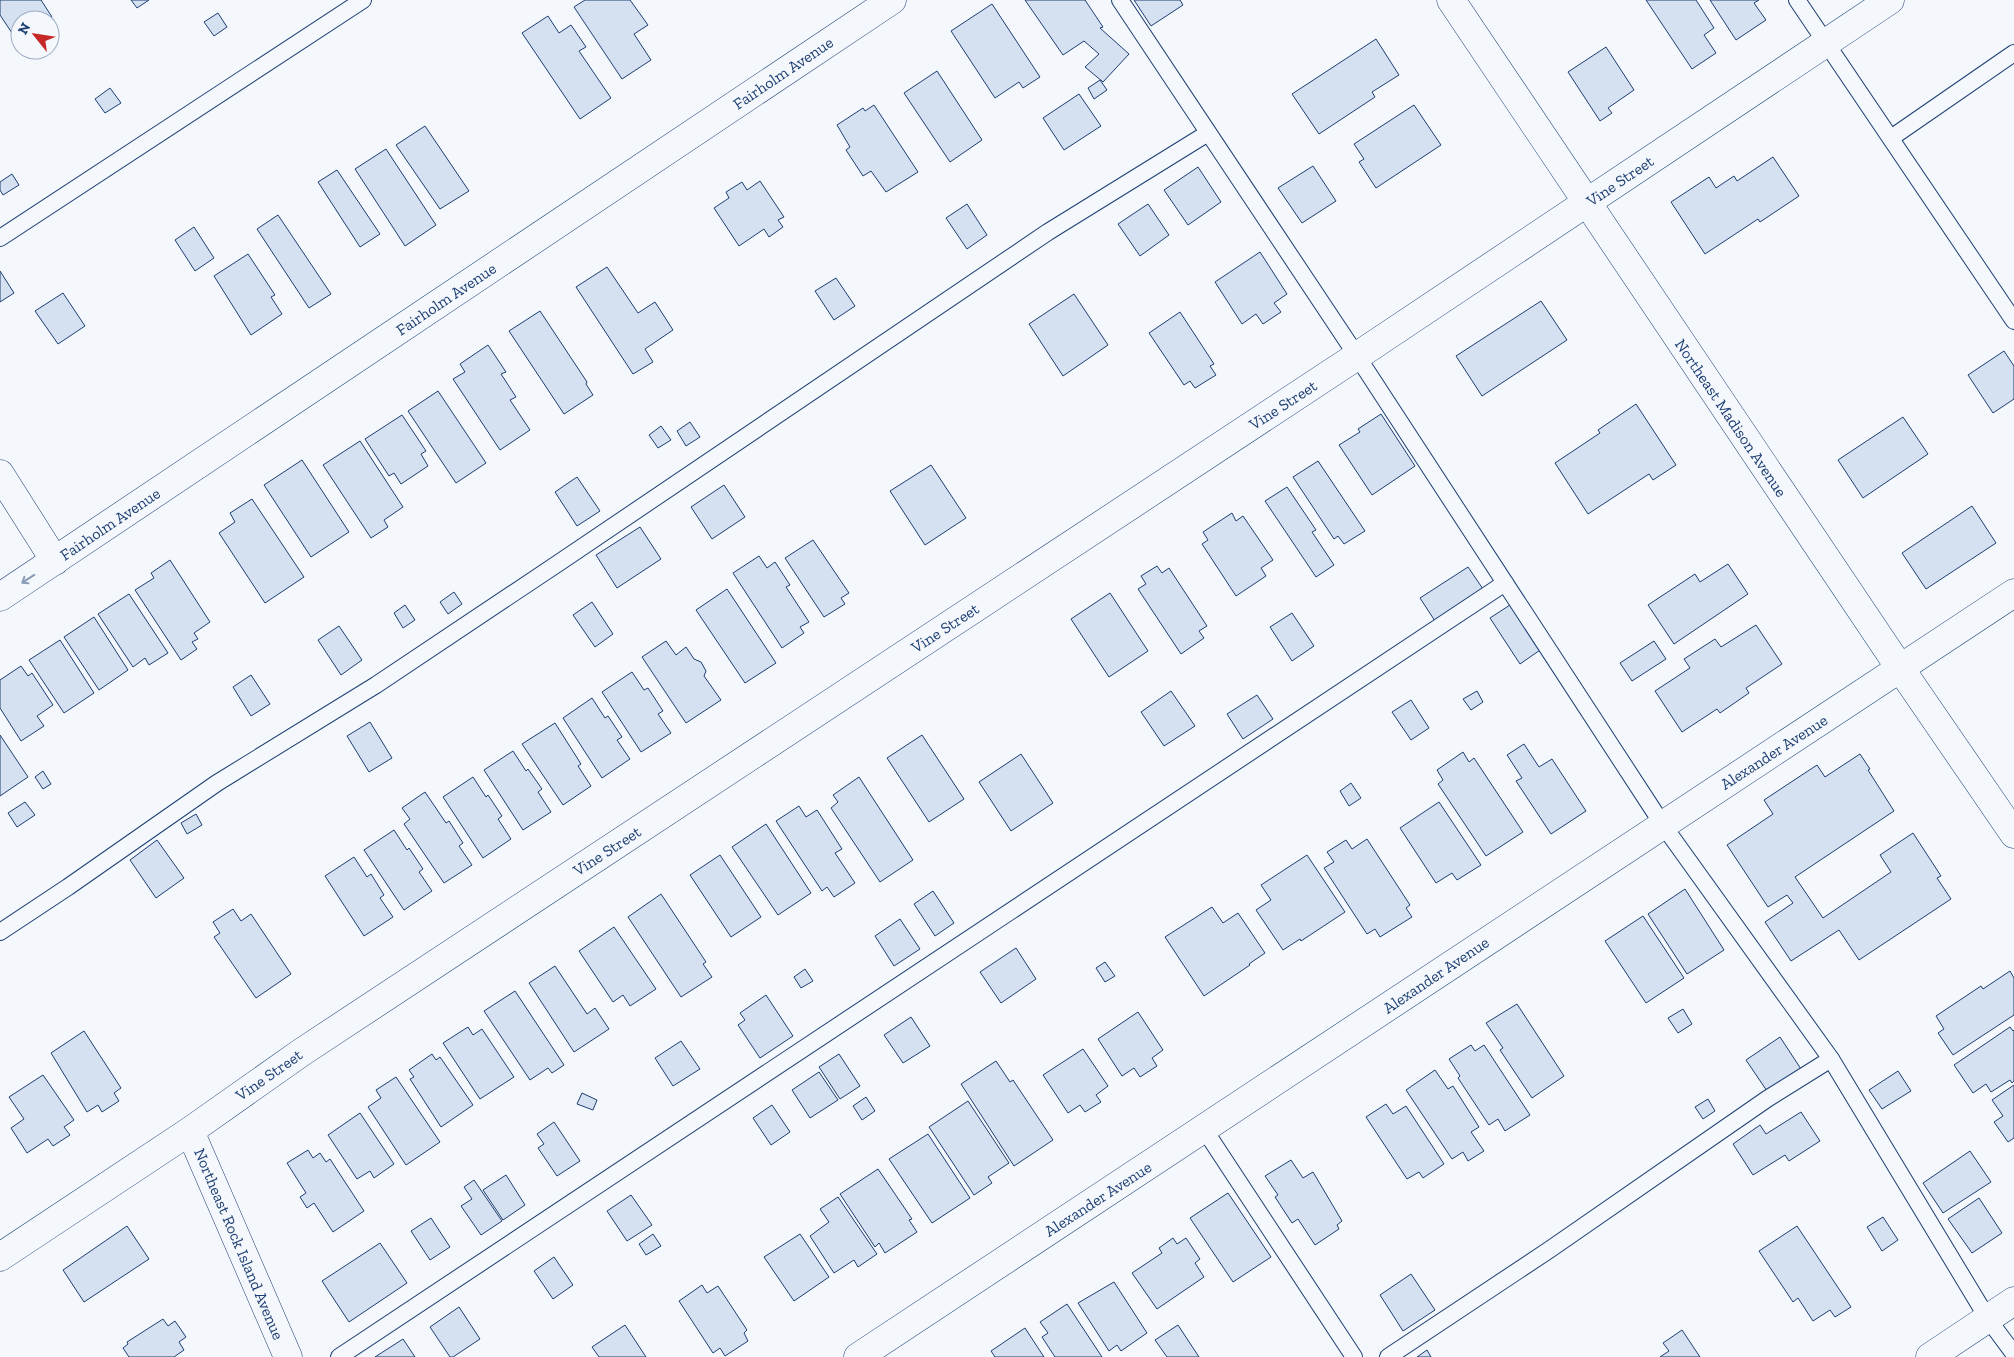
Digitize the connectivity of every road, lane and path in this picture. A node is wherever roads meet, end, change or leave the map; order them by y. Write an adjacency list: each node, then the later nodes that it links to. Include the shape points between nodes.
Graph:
1 (363, 0): 12 (lane)
2 (892, 0): 16 (street, Fairholm Avenue)
3 (1120, 0): 9 (lane)
4 (1451, 0): 11 (street, Northeast Madison Avenue)
5 (1797, 0): 7 (lane)
6 (1890, 0): 7 (street, Vine Street)
7 (1827, 42): 10 (lane); 11 (street, Vine Street)
8 (2014, 53): 10 (lane)
9 (1208, 133): 14 (lane); 23 (lane, via 1048,232 400,669 217,783)
10 (1891, 138): 13 (lane)
11 (1587, 204): 14 (street, Vine Street); 20 (street, Northeast Madison Avenue)
12 (0, 238)
13 (2014, 321)
14 (1357, 356): 17 (lane); 26 (street, Vine Street, via 319,1041)
15 (0, 474): 16 (street)
16 (55, 561): 19 (street, Fairholm Avenue, one-way to 19)
17 (1505, 583): 21 (lane); 32 (lane)
18 (2014, 592): 20 (street, Alexander Avenue)
19 (0, 597)
20 (1900, 668): 21 (street, Alexander Avenue); 22 (street, Northeast Madison Avenue)
21 (1663, 825): 24 (lane); 25 (street, Alexander Avenue)
22 (2014, 834)
23 (0, 932)
24 (1831, 1059): 29 (lane); 35 (lane, via 1767,1099)
25 (1204, 1129): 33 (street, Alexander Avenue); 34 (lane)
26 (190, 1131): 27 (street, Vine Street); 31 (street, Northeast Rock Island Avenue)
27 (0, 1257)
28 (2014, 1301): 29 (street)
29 (1988, 1319): 30 (lane); 36 (street)
30 (2014, 1354)
31 (288, 1357)
32 (339, 1357)
33 (858, 1357)
34 (1354, 1357)
35 (1388, 1357)
36 (1930, 1357)

